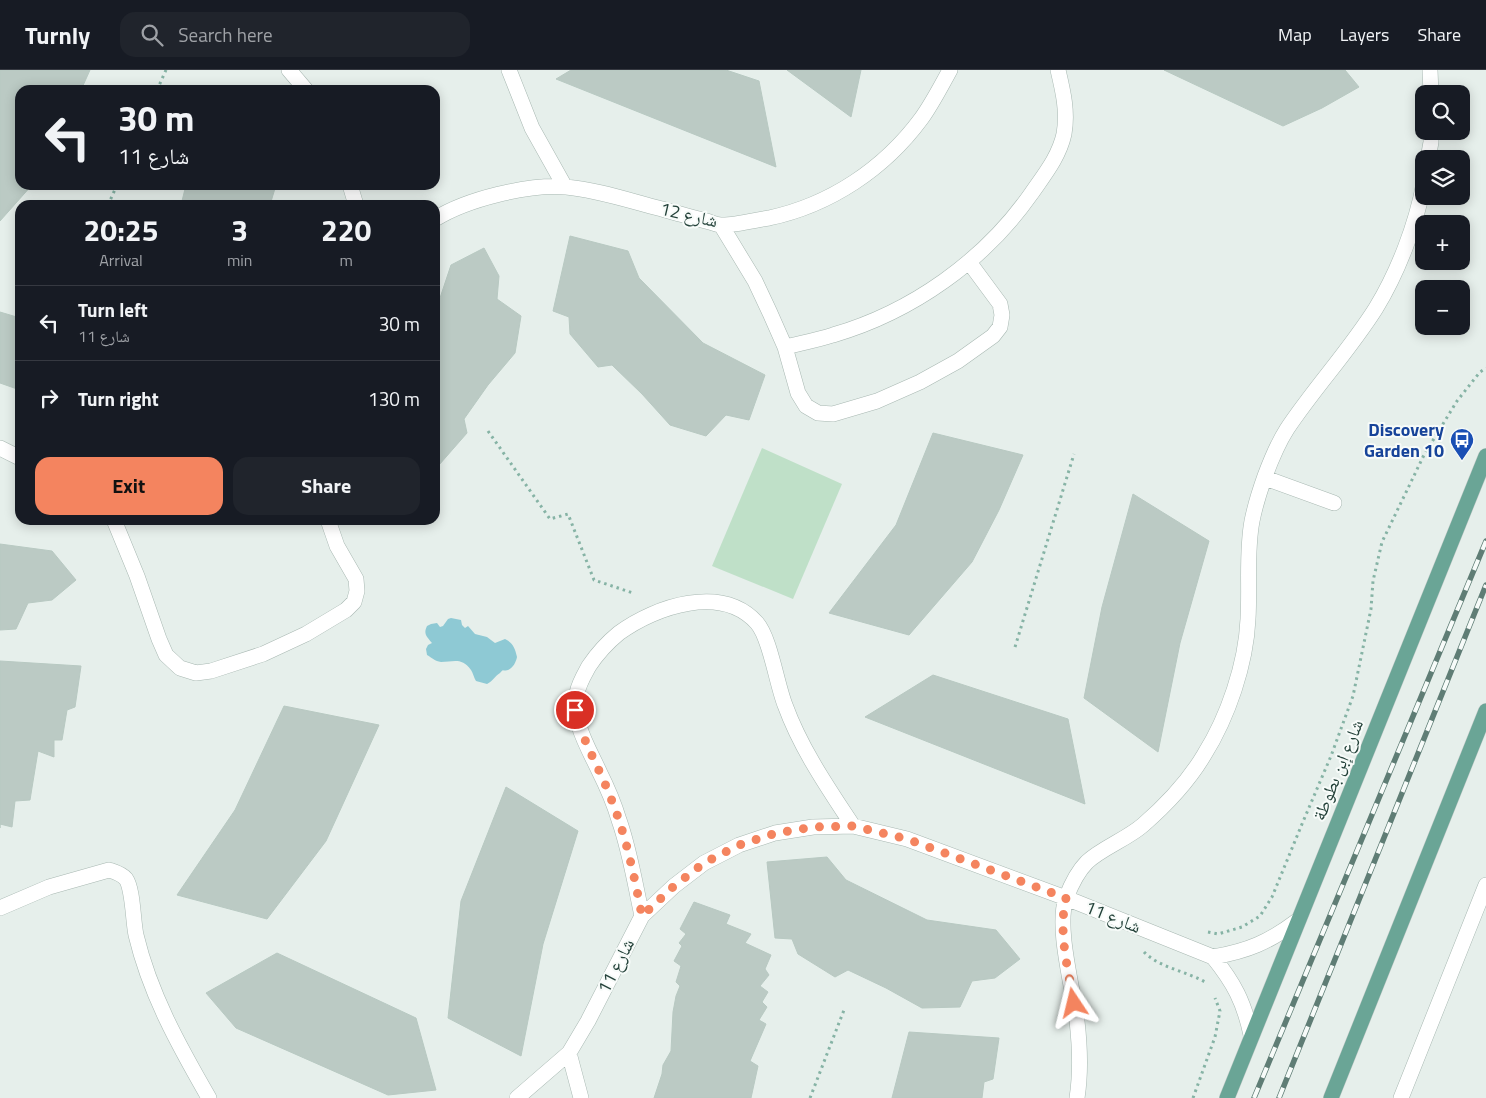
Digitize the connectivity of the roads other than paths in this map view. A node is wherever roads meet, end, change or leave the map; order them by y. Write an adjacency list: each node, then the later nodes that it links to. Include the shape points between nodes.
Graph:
1 (289, 70): 6 (street)
2 (509, 70): 8 (street, via 532,128)
3 (950, 70): 11 (street, شارع 12, via 921,118 898,147 840,192 783,214)
4 (1058, 70): 12 (street, via 1066,113 1064,135 1056,156 1022,207)
5 (1430, 70): 7 (street)
6 (302, 85)
7 (1431, 85)
8 (565, 187): 10 (street, شارع 12, via 524,189 485,198); 11 (street, شارع 12, via 598,192)
9 (1419, 205): 17 (street, via 1403,255 1376,307 1286,431)
10 (440, 216)
11 (721, 225): 13 (street, via 755,281)
12 (969, 262): 13 (street, via 928,292 882,317 834,335); 13 (street, via 1000,304 1000,327 993,336 958,361 920,382 851,409 833,414 818,413 806,406 798,393)
13 (785, 347)
14 (0, 448): 15 (street)
15 (15, 456)
16 (1486, 456): 27 (main road, شارع إبن بطوطة)
17 (1265, 478): 18 (street); 24 (street, via 1252,521 1248,621 1241,668 1226,713 1204,756 1176,794 1141,827 1088,862 1075,877)
18 (1334, 504)
19 (116, 525): 20 (street, via 166,655 180,668 196,673 263,654 306,634 354,602 356,579 337,546)
20 (330, 525)
21 (1486, 711): 36 (main road)
22 (853, 826): 24 (street, شارع 11, via 907,839); 26 (street, شارع 11, via 814,827 776,833 739,845 704,863); 26 (street, via 808,756 785,706 766,640 749,615 721,603 691,602 644,617 618,634 597,654 580,680 575,710 620,822)
23 (1486, 885): 37 (street)
24 (1066, 898): 28 (street, شارع 11); 34 (street, via 1063,928 1077,1021 1081,1075)
25 (0, 908): 31 (street, via 49,888 109,870 125,878 130,887 136,933 151,986 178,1046)
26 (642, 916): 30 (street, شارع 11)
27 (1297, 920): 28 (street, شارع 11, via 1279,935 1258,945 1236,953); 29 (main road, شارع إبن بطوطة)
28 (1213, 956): 29 (street, via 1238,993)
29 (1251, 1035): 35 (main road, شارع إبن بطوطة)
30 (569, 1053): 32 (street, شارع 11); 33 (street)
31 (209, 1098)
32 (517, 1098)
33 (581, 1098)
34 (1077, 1098)
35 (1227, 1098)
36 (1331, 1098)
37 (1401, 1098)

